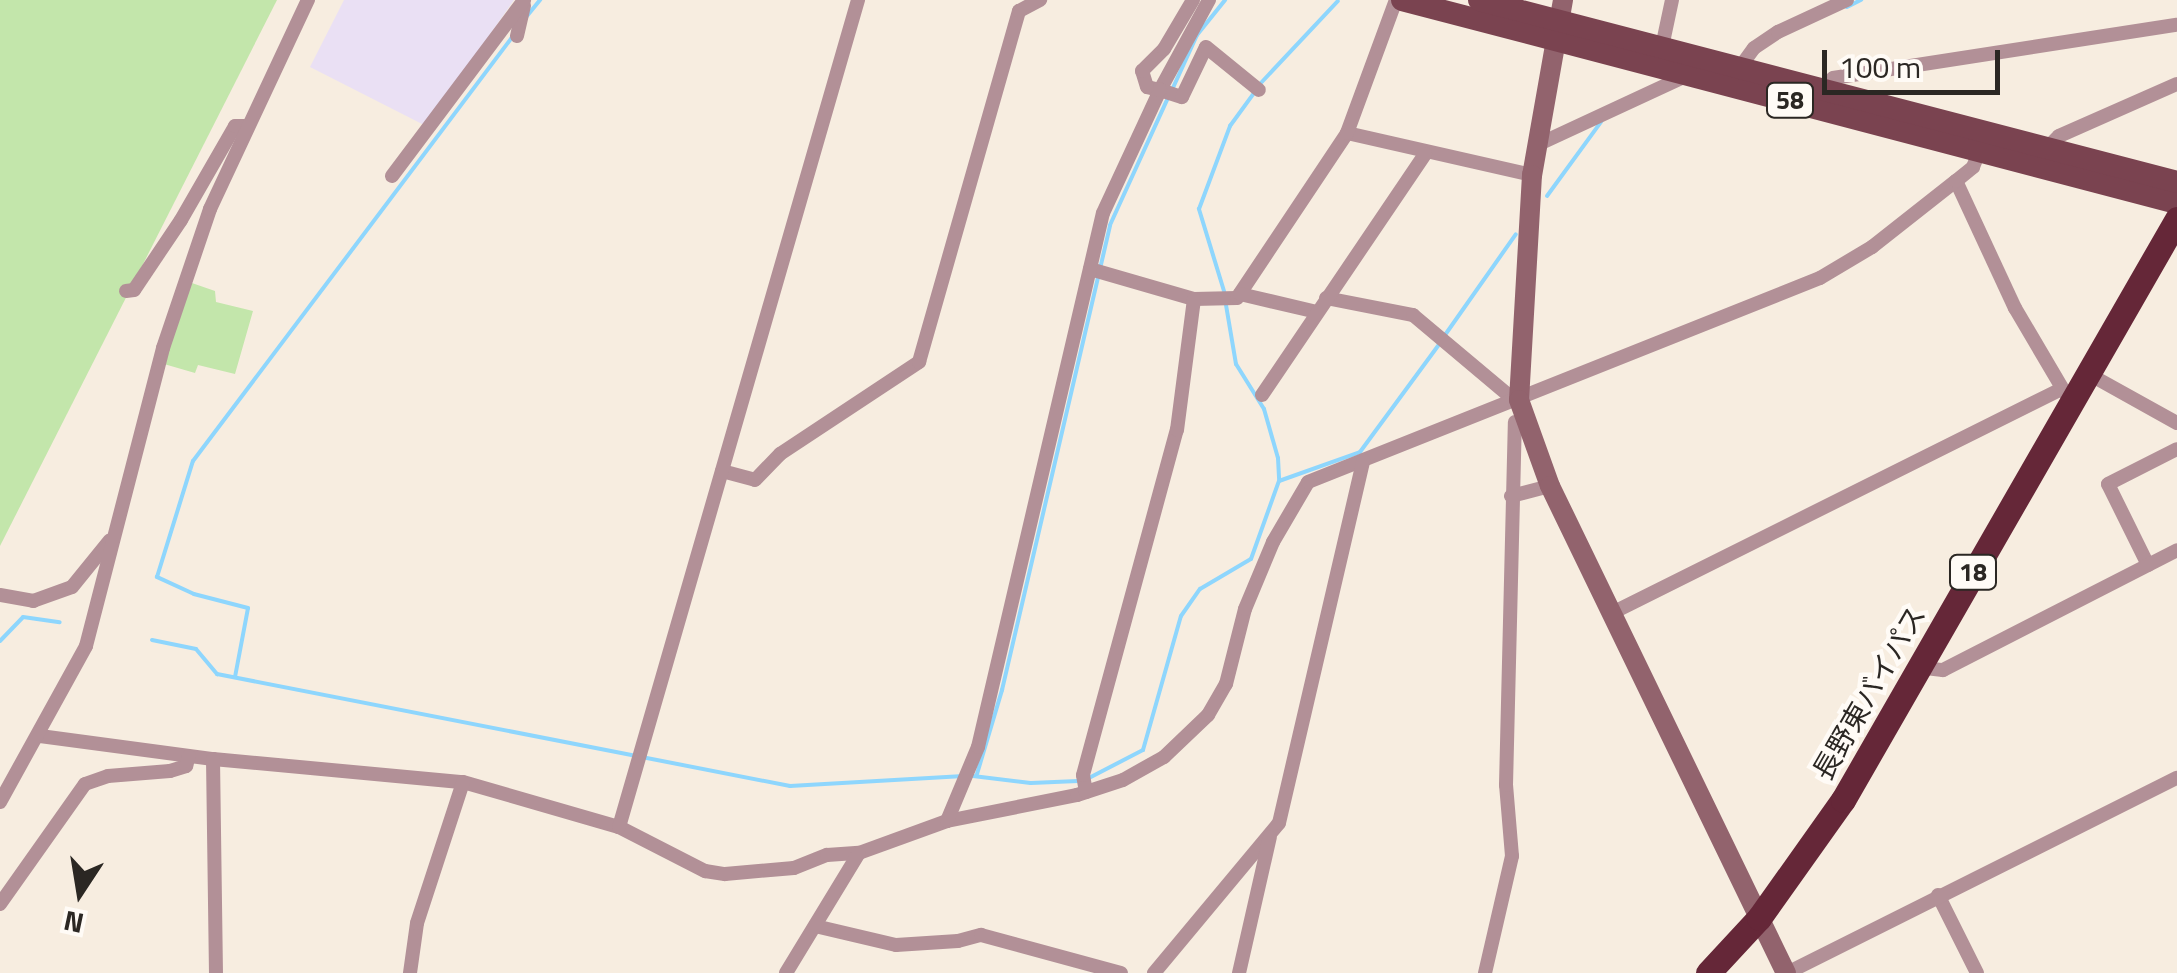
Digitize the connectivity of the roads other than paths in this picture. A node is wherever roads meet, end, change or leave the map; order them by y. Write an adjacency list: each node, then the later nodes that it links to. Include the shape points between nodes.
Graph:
1 (308, 0): 21 (street)
2 (525, 0): 13 (street); 28 (street)
3 (858, 0): 47 (street)
4 (1040, 0): 47 (street, via 1019,12 919,362 780,454 755,480)
5 (1192, 0): 20 (street, via 1164,49 1142,71 1147,87)
6 (1210, 0): 20 (street)
7 (1399, 0): 11 (main road, 58); 22 (street)
8 (1480, 0): 11 (main road, 58)
9 (1672, 0): 14 (street)
10 (1847, 0): 15 (street, via 1766,40)
11 (1560, 21): 14 (main road, 58); 16 (main road, 58); 23 (street)
12 (2177, 26): 19 (street, via 1832,78)
13 (517, 36)
14 (1662, 46): 15 (main road, 58)
15 (1738, 70): 19 (main road, 58)
16 (1688, 74): 23 (street); 25 (main road, 58)
17 (2177, 84): 24 (street, via 2059,136)
18 (1257, 88): 20 (street, via 1206,47 1182,97)
19 (1823, 92): 24 (main road, 58)
20 (1168, 93): 33 (street, via 1103,213)
21 (246, 126): 34 (street, via 235,126 181,220 134,290); 50 (street, via 210,208 163,348)
22 (1346, 134): 26 (street); 35 (street)
23 (1537, 146): 27 (street)
24 (2046, 149): 30 (main road, 58)
25 (1980, 150): 29 (street); 31 (main road, 58)
26 (1425, 154): 27 (street); 36 (street)
27 (1532, 175): 42 (street)
28 (392, 176)
29 (1956, 181): 40 (street); 42 (street, via 1820,278)
30 (2177, 182)
31 (2177, 203)
32 (2177, 219): 39 (highway, 長野東バイパス / 18)
33 (1098, 271): 37 (street); 63 (street, via 982,729)
34 (126, 291)
35 (1240, 294): 37 (street); 38 (street)
36 (1326, 298): 38 (street); 42 (street, via 1414,316)
37 (1194, 299): 61 (street, via 1177,430)
38 (1317, 312): 41 (street)
39 (2087, 372): 40 (highway, 長野東バイパス / 18); 44 (street)
40 (2067, 394): 54 (street); 55 (highway, 長野東バイパス / 18)
41 (1262, 395)
42 (1513, 397): 46 (street); 48 (street)
43 (1515, 422): 49 (street)
44 (2177, 423)
45 (2177, 450): 52 (street, via 2108,484)
46 (1363, 461): 61 (street, via 1299,491 1245,610 1226,684 1192,735 1123,780); 65 (street)
47 (722, 471): 64 (street)
48 (1550, 486): 49 (street); 54 (street)
49 (1511, 496): 77 (street, via 1506,785 1512,856)
50 (114, 536): 53 (street, via 72,587 33,601); 56 (street, via 86,646)
51 (2177, 550): 52 (street)
52 (2148, 565): 55 (street, via 1943,670)
53 (0, 594)
54 (1612, 612): 69 (street)
55 (1916, 666): 69 (highway, 長野東バイパス / 18, via 1843,800)
56 (40, 736): 57 (street); 62 (street)
57 (189, 756): 58 (street); 68 (street, via 186,766 170,772 86,784)
58 (213, 759): 60 (street); 71 (street)
59 (2177, 778): 67 (street)
60 (463, 782): 64 (street); 72 (street, via 421,908)
61 (1084, 785): 63 (street)
62 (0, 802)
63 (947, 820): 66 (street)
64 (619, 826): 66 (street, via 705,871 725,874 775,872 826,855)
65 (1272, 832): 75 (street); 76 (street)
66 (858, 853): 70 (street)
67 (1938, 895): 79 (street); 80 (street)
68 (0, 904)
69 (1759, 918): 78 (highway, 長野東バイパス / 18); 79 (street)
70 (815, 926): 73 (street); 74 (street, via 896,944 981,936)
71 (216, 973)
72 (410, 973)
73 (786, 973)
74 (1122, 973)
75 (1154, 973)
76 (1239, 973)
77 (1485, 973)
78 (1708, 973)
79 (1787, 973)
80 (1977, 973)

